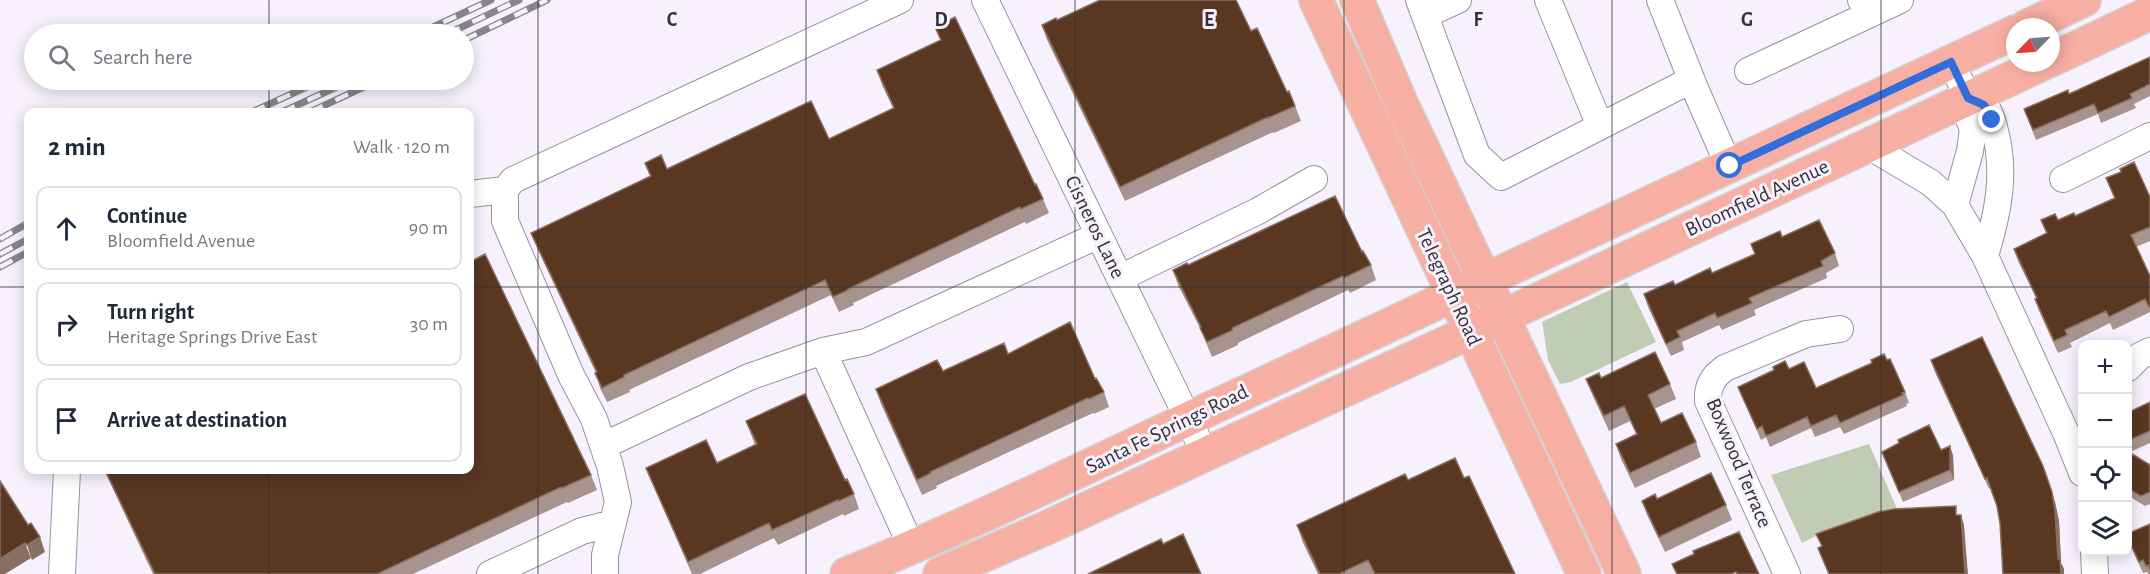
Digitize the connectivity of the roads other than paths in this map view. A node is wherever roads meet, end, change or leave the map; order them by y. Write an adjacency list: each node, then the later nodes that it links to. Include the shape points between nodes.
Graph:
1 (900, 0): 27 (street, via 513,180)
2 (985, 0): 30 (street, Cisneros Lane)
3 (1316, 0): 34 (main road, Telegraph Road)
4 (1357, 0): 33 (main road, Telegraph Road)
5 (1458, 0): 10 (street)
6 (1548, 0): 21 (street)
7 (1660, 0): 19 (street)
8 (1900, 0): 11 (street)
9 (2084, 0): 13 (main road)
10 (1422, 7): 21 (street, via 1477,155 1501,177)
11 (1864, 8): 17 (street)
12 (2150, 14): 15 (main road)
13 (2045, 18)
14 (2006, 36): 16 (main road, Bloomfield Avenue)
15 (2060, 56)
16 (1951, 62): 20 (street); 24 (main road, Bloomfield Avenue)
17 (1748, 71)
18 (2024, 72): 20 (main road, Bloomfield Avenue)
19 (1691, 80): 21 (street); 24 (street)
20 (1968, 98): 23 (main road, Bloomfield Avenue); 29 (street, via 1967,115 1973,129); 31 (street, via 1984,105 1999,143 2001,181 1997,214)
21 (1600, 126)
22 (2150, 136): 26 (street)
23 (1869, 146): 29 (street, via 1931,183); 35 (main road, Bloomfield Avenue)
24 (1730, 166): 33 (main road, Bloomfield Avenue)
25 (1314, 179): 32 (street, via 1258,211)
26 (2063, 179)
27 (505, 190): 28 (street); 42 (street, via 505,221)
28 (474, 194)
29 (1955, 205): 31 (street)
30 (1099, 235): 32 (street, Cisneros Lane); 38 (street, via 866,342)
31 (1985, 256): 44 (street)
32 (1120, 278): 41 (street, Cisneros Lane)
33 (1485, 280): 34 (main road, Santa Fe Springs Road); 35 (main road, Telegraph Road)
34 (1453, 295): 37 (main road, Telegraph Road); 41 (main road, Santa Fe Springs Road)
35 (1502, 317): 37 (main road, Bloomfield Avenue); 55 (main road, Telegraph Road)
36 (1840, 329): 56 (street, Boxwood Terrace, via 1806,334 1725,368 1707,391 1708,401)
37 (1470, 332): 43 (main road, Santa Fe Springs Road); 54 (main road, Telegraph Road)
38 (823, 351): 42 (street, via 749,377); 47 (street)
39 (2150, 351): 40 (street)
40 (2132, 363)
41 (1188, 418): 43 (street, Cisneros Lane); 47 (main road, Santa Fe Springs Road, via 1004,508)
42 (603, 446): 46 (street, via 618,502)
43 (1205, 454): 53 (main road, Santa Fe Springs Road)
44 (2078, 463)
45 (68, 474): 49 (street)
46 (613, 523): 50 (street, via 582,531); 51 (street)
47 (912, 548): 52 (main road, Santa Fe Springs Road)
48 (2094, 556): 57 (street)
49 (62, 574)
50 (490, 574)
51 (605, 574)
52 (847, 574)
53 (940, 574)
54 (1584, 574)
55 (1624, 574)
56 (1787, 574)
57 (2095, 574)

